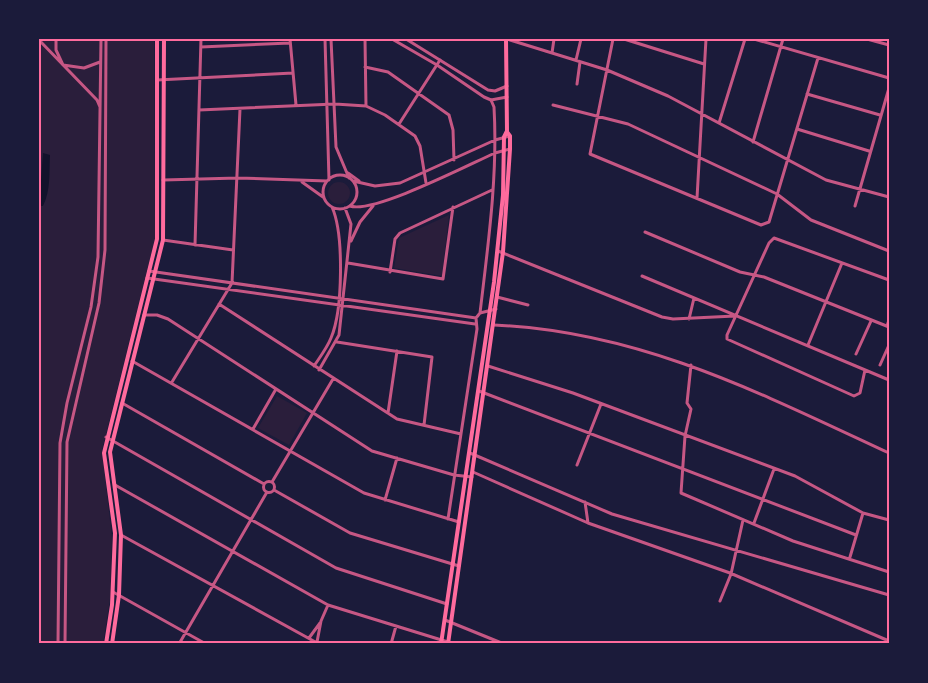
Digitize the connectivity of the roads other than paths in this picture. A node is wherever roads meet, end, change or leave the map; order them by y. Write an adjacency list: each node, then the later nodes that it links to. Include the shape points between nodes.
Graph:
1 (56, 39): 35 (street)
2 (101, 39): 32 (street)
3 (106, 39): 29 (street)
4 (157, 39): 41 (main road)
5 (164, 39): 42 (main road)
6 (201, 39): 25 (street)
7 (325, 39): 50 (street)
8 (331, 39): 51 (street)
9 (365, 39): 36 (street)
10 (392, 39): 34 (street)
11 (406, 39): 30 (street)
12 (506, 39): 27 (street); 44 (main road)
13 (554, 39): 27 (street)
14 (581, 39): 31 (street)
15 (613, 39): 37 (street)
16 (624, 39): 33 (street)
17 (706, 39): 33 (street)
18 (745, 39): 61 (street)
19 (754, 39): 26 (street)
20 (783, 39): 26 (street)
21 (867, 39): 24 (street)
22 (39, 40): 35 (street)
23 (290, 41): 25 (street); 38 (street)
24 (889, 45)
25 (201, 47): 39 (street)
26 (781, 47): 28 (street); 68 (street)
27 (552, 52): 31 (street)
28 (818, 58): 40 (street); 47 (street)
29 (106, 60): 32 (street); 207 (street, via 105,250 99,303 67,442)
30 (440, 60): 34 (street); 44 (street, via 488,90)
31 (578, 61): 37 (street); 43 (street)
32 (100, 62): 35 (street, via 84,68); 57 (street)
33 (704, 63): 58 (street)
34 (437, 65): 46 (street); 49 (street)
35 (63, 66): 57 (street, via 97,100)
36 (365, 67): 46 (street, via 388,72); 54 (street)
37 (608, 70): 58 (street); 59 (street)
38 (293, 73): 39 (street); 52 (street)
39 (200, 78): 42 (street); 56 (street)
40 (889, 78)
41 (157, 80): 42 (street); 106 (main road, via 157,239)
42 (164, 80): 79 (main road)
43 (577, 84)
44 (507, 86): 48 (main road)
45 (889, 88): 60 (street)
46 (418, 94): 62 (street); 74 (street, via 449,116)
47 (807, 94): 60 (street); 63 (street)
48 (507, 97): 49 (street); 64 (main road)
49 (491, 100): 67 (street)
50 (328, 104): 51 (street); 52 (street); 83 (street)
51 (335, 104): 54 (street); 76 (street, via 336,147)
52 (296, 105): 55 (street)
53 (554, 105): 59 (street)
54 (366, 106): 62 (street)
55 (240, 109): 56 (street); 78 (street)
56 (199, 110): 80 (street)
57 (101, 111): 206 (street, via 98,257 91,307 60,443)
58 (702, 113): 61 (street); 73 (street)
59 (597, 116): 73 (street, via 628,124); 90 (street, via 589,153)
60 (881, 116): 71 (street)
61 (719, 123): 68 (street)
62 (399, 124): 77 (street, via 418,141)
63 (796, 128): 71 (street); 75 (street)
64 (507, 131): 65 (main road); 66 (main road)
65 (510, 136): 66 (street); 69 (main road)
66 (504, 137): 67 (street); 70 (main road)
67 (495, 140): 72 (street); 74 (street)
68 (753, 142): 75 (street)
69 (510, 149): 70 (street); 102 (main road)
70 (503, 150): 72 (street); 102 (main road)
71 (869, 151): 86 (street)
72 (495, 153): 84 (street); 87 (street)
73 (699, 159): 88 (street); 90 (street)
74 (454, 160): 77 (street)
75 (786, 161): 86 (street, via 826,180); 88 (street)
76 (344, 170): 81 (street); 85 (street)
77 (423, 174): 84 (street); 85 (street, via 386,186)
78 (238, 178): 80 (street); 82 (street); 101 (street)
79 (163, 180): 80 (street); 98 (main road)
80 (197, 180): 99 (street)
81 (351, 180): 83 (street, via 340,176); 85 (street); 95 (street, via 357,194)
82 (300, 181): 83 (street); 91 (street)
83 (328, 181): 91 (street)
84 (426, 183): 92 (street)
85 (364, 184)
86 (860, 189): 89 (street); 93 (street)
87 (492, 190): 96 (street); 126 (street)
88 (777, 194): 90 (street, via 768,224 761,225); 103 (street, via 811,220)
89 (889, 197)
90 (697, 198)
91 (325, 200): 94 (street)
92 (374, 205): 95 (street); 100 (street, via 360,222)
93 (855, 206)
94 (332, 207): 95 (street); 117 (street, via 340,252)
95 (347, 207): 100 (street, via 351,224)
96 (453, 207): 108 (street, via 400,233 395,239); 108 (street, via 443,279)
97 (645, 232): 110 (street)
98 (163, 240): 99 (street); 107 (main road)
99 (195, 245): 101 (street)
100 (349, 249): 104 (street)
101 (233, 250): 114 (street)
102 (501, 251): 116 (main road); 125 (main road); 130 (street, via 663,317)
103 (889, 251)
104 (348, 263): 108 (street); 119 (street)
105 (842, 263): 110 (street, via 774,238); 113 (street); 120 (street)
106 (149, 271): 107 (street); 111 (main road)
107 (155, 272): 112 (main road); 114 (street)
108 (390, 272)
109 (642, 276): 118 (street)
110 (754, 276): 120 (street); 128 (street)
111 (147, 278): 112 (street); 156 (main road)
112 (153, 279): 115 (street); 127 (main road)
113 (889, 280)
114 (232, 283): 115 (street); 117 (street)
115 (230, 291): 121 (street); 123 (street)
116 (497, 297): 122 (street); 125 (main road)
117 (338, 298): 119 (street); 123 (street)
118 (694, 298): 128 (street); 130 (street)
119 (344, 299): 124 (street); 129 (street)
120 (827, 302): 132 (street); 140 (street)
121 (219, 304): 138 (street); 147 (street)
122 (528, 305)
123 (337, 307): 124 (street); 147 (street, via 331,339)
124 (343, 308): 133 (street); 139 (street)
125 (493, 309): 126 (street); 134 (main road); 137 (main road)
126 (480, 313): 129 (street)
127 (144, 315): 138 (street, via 163,316); 144 (main road)
128 (736, 316): 130 (street); 140 (street); 150 (street, via 728,339 854,396 860,393)
129 (476, 318): 133 (street)
130 (689, 319)
131 (889, 320): 135 (street)
132 (871, 321): 135 (street); 143 (street)
133 (475, 324): 136 (street)
134 (494, 325): 137 (main road); 145 (street, via 577,333)
135 (888, 327)
136 (477, 329): 137 (street); 164 (street)
137 (490, 335): 148 (main road); 155 (main road)
138 (197, 338): 153 (street); 154 (street)
139 (337, 342): 142 (street); 149 (street)
140 (808, 345): 150 (street)
141 (889, 345): 146 (street)
142 (397, 351): 160 (street); 161 (street, via 433,358)
143 (856, 354)
144 (132, 361): 153 (street); 157 (main road)
145 (691, 365): 165 (street, via 687,403 691,409); 170 (street, via 730,379)
146 (880, 365)
147 (314, 366): 149 (street)
148 (488, 366): 155 (main road); 158 (street)
149 (319, 370): 151 (street)
150 (865, 370): 152 (street)
151 (333, 379): 159 (street); 160 (street)
152 (889, 380)
153 (172, 382): 162 (street)
154 (276, 389): 159 (street); 162 (street)
155 (481, 391): 163 (street); 169 (main road)
156 (116, 400): 157 (street); 166 (main road)
157 (121, 403): 167 (main road); 180 (street)
158 (601, 404): 163 (street); 165 (street)
159 (313, 413): 168 (street); 171 (street, via 372,451)
160 (388, 413): 161 (street)
161 (424, 425): 164 (street)
162 (253, 429): 168 (street)
163 (590, 433): 172 (street); 173 (street)
164 (461, 434): 176 (street)
165 (685, 436): 173 (street); 174 (street)
166 (106, 437): 167 (street); 195 (main road, via 105,468)
167 (112, 441): 179 (main road); 188 (street)
168 (291, 450): 178 (street); 183 (street, via 364,493)
169 (472, 453): 175 (main road); 177 (main road); 185 (street)
170 (889, 453)
171 (397, 458): 176 (street); 183 (street)
172 (577, 465)
173 (681, 469): 184 (street); 189 (street, via 681,493)
174 (774, 469): 184 (street); 186 (street, via 795,476)
175 (473, 475): 177 (street); 192 (street); 196 (main road)
176 (454, 476): 177 (street); 187 (street)
177 (466, 477): 191 (main road)
178 (272, 482): 180 (street); 181 (street)
179 (114, 484): 197 (main road); 199 (street)
180 (264, 484): 182 (street)
181 (274, 490): 182 (street); 202 (street, via 350,533)
182 (267, 492): 188 (street)
183 (385, 500): 187 (street)
184 (763, 500): 193 (street); 198 (street)
185 (585, 502): 192 (street); 200 (street, via 612,514)
186 (862, 513): 190 (street); 198 (street)
187 (448, 519): 191 (street)
188 (251, 520): 199 (street); 213 (street, via 336,568)
189 (743, 520): 193 (street); 200 (street)
190 (889, 520)
191 (459, 522): 194 (main road)
192 (588, 523): 205 (street)
193 (753, 524): 201 (street, via 793,541)
194 (458, 532): 196 (main road); 202 (main road)
195 (114, 533): 197 (street); 209 (main road)
196 (464, 533): 203 (main road)
197 (122, 535): 208 (street); 210 (main road)
198 (856, 535): 201 (street)
199 (234, 550): 208 (street); 214 (street)
200 (735, 551): 205 (street); 211 (street)
201 (850, 557): 204 (street)
202 (453, 565): 203 (street); 213 (main road)
203 (459, 566): 217 (main road)
204 (889, 572)
205 (730, 574): 212 (street); 221 (street)
206 (58, 586): 207 (street); 225 (street)
207 (64, 586): 226 (street)
208 (214, 586): 219 (street); 220 (street)
209 (113, 592): 210 (street); 227 (main road)
210 (120, 595): 219 (street); 228 (main road)
211 (889, 595)
212 (720, 602)
213 (447, 604): 215 (main road)
214 (328, 605): 216 (street); 218 (street)
215 (444, 619): 217 (street); 222 (main road)
216 (321, 621): 220 (street); 223 (street)
217 (451, 622): 224 (main road); 232 (street)
218 (396, 627): 222 (street); 231 (street)
219 (187, 633): 229 (street); 230 (street)
220 (309, 638): 223 (street)
221 (889, 641)
222 (441, 642): 224 (street)
223 (318, 643)
224 (448, 643)
225 (58, 644)
226 (65, 644)
227 (106, 644)
228 (113, 644)
229 (179, 644)
230 (206, 644)
231 (391, 644)
232 (504, 644)

